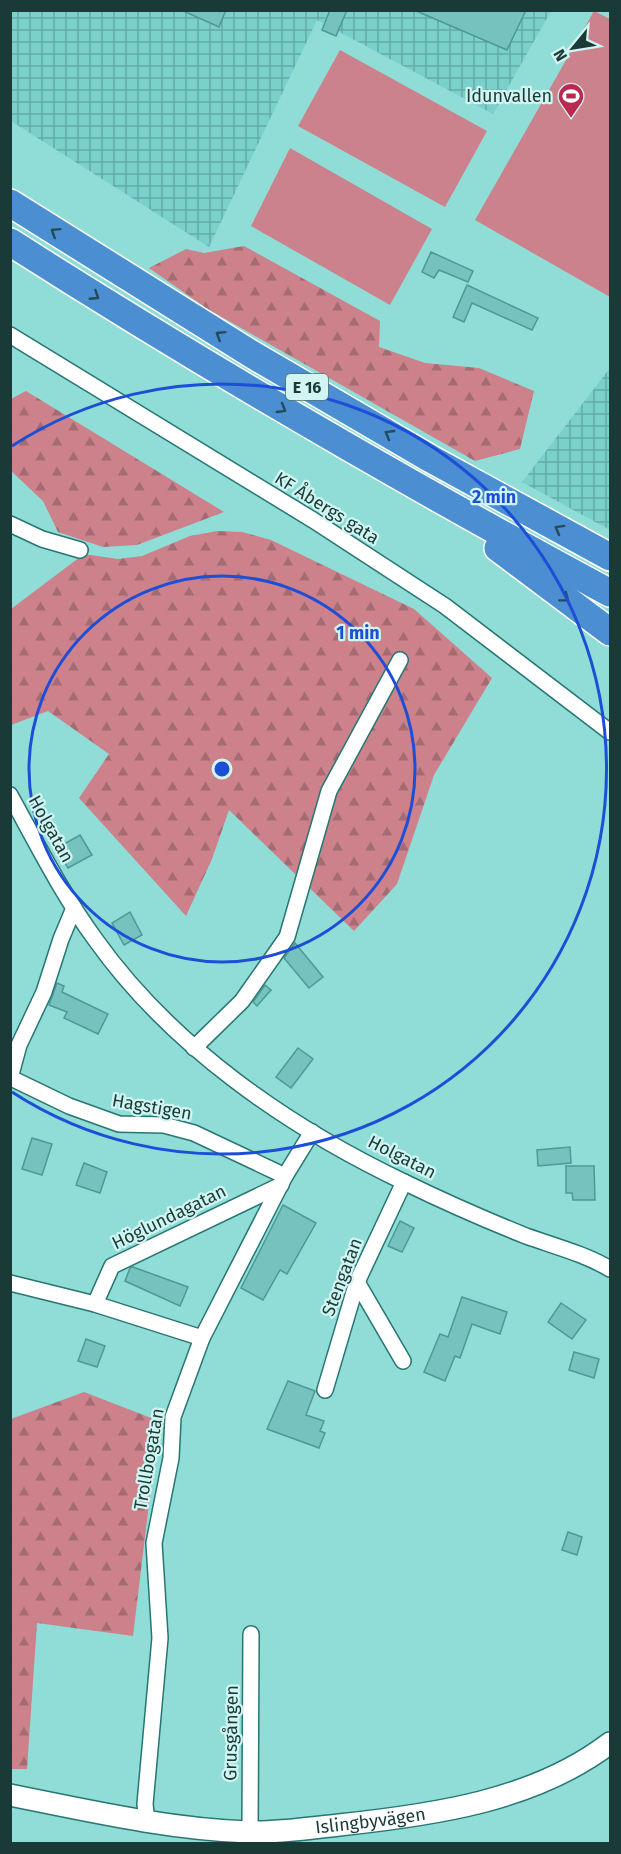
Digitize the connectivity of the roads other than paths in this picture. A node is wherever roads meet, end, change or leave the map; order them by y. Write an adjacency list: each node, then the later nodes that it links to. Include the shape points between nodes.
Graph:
1 (10, 203): 7 (highway, E 16, one-way to 1, via 253,356)
2 (10, 242): 4 (highway, E 16, one-way to 4, via 141,326)
3 (10, 335): 11 (street, KF Åbergs gata, via 435,599)
4 (418, 488): 8 (highway, E 16); 9 (highway, one-way to 9)
5 (10, 524): 6 (street)
6 (80, 550)
7 (610, 557)
8 (610, 593)
9 (610, 632)
10 (400, 660): 14 (street, via 329,791 286,937 242,1001)
11 (610, 732)
12 (10, 795): 13 (street, Holgatan)
13 (74, 908): 14 (street, Holgatan, via 130,982); 15 (street, Hagstigen, via 44,992 19,1046)
14 (194, 1048): 16 (street, Holgatan)
15 (11, 1078): 17 (street, Hagstigen, via 69,1106 119,1124 164,1125 194,1133)
16 (312, 1132): 17 (street, Trollbogatan); 18 (street, Holgatan)
17 (283, 1181): 22 (street, Höglundagatan, via 112,1266); 23 (street, Trollbogatan)
18 (405, 1182): 19 (street, Holgatan); 20 (street, Stengatan)
19 (610, 1269)
20 (357, 1282): 24 (street); 25 (street, Stengatan)
21 (10, 1283): 22 (street)
22 (95, 1304): 23 (street)
23 (202, 1338): 29 (street, Trollbogatan, via 173,1417 171,1458 154,1543 160,1638 145,1804)
24 (403, 1360)
25 (325, 1390)
26 (251, 1634): 30 (street, Grusgången)
27 (610, 1743): 30 (street, Islingbyvägen, via 590,1759 514,1794 417,1817)
28 (10, 1795): 29 (street, Islingbyvägen)
29 (147, 1822): 30 (street, Islingbyvägen)
30 (250, 1832)

